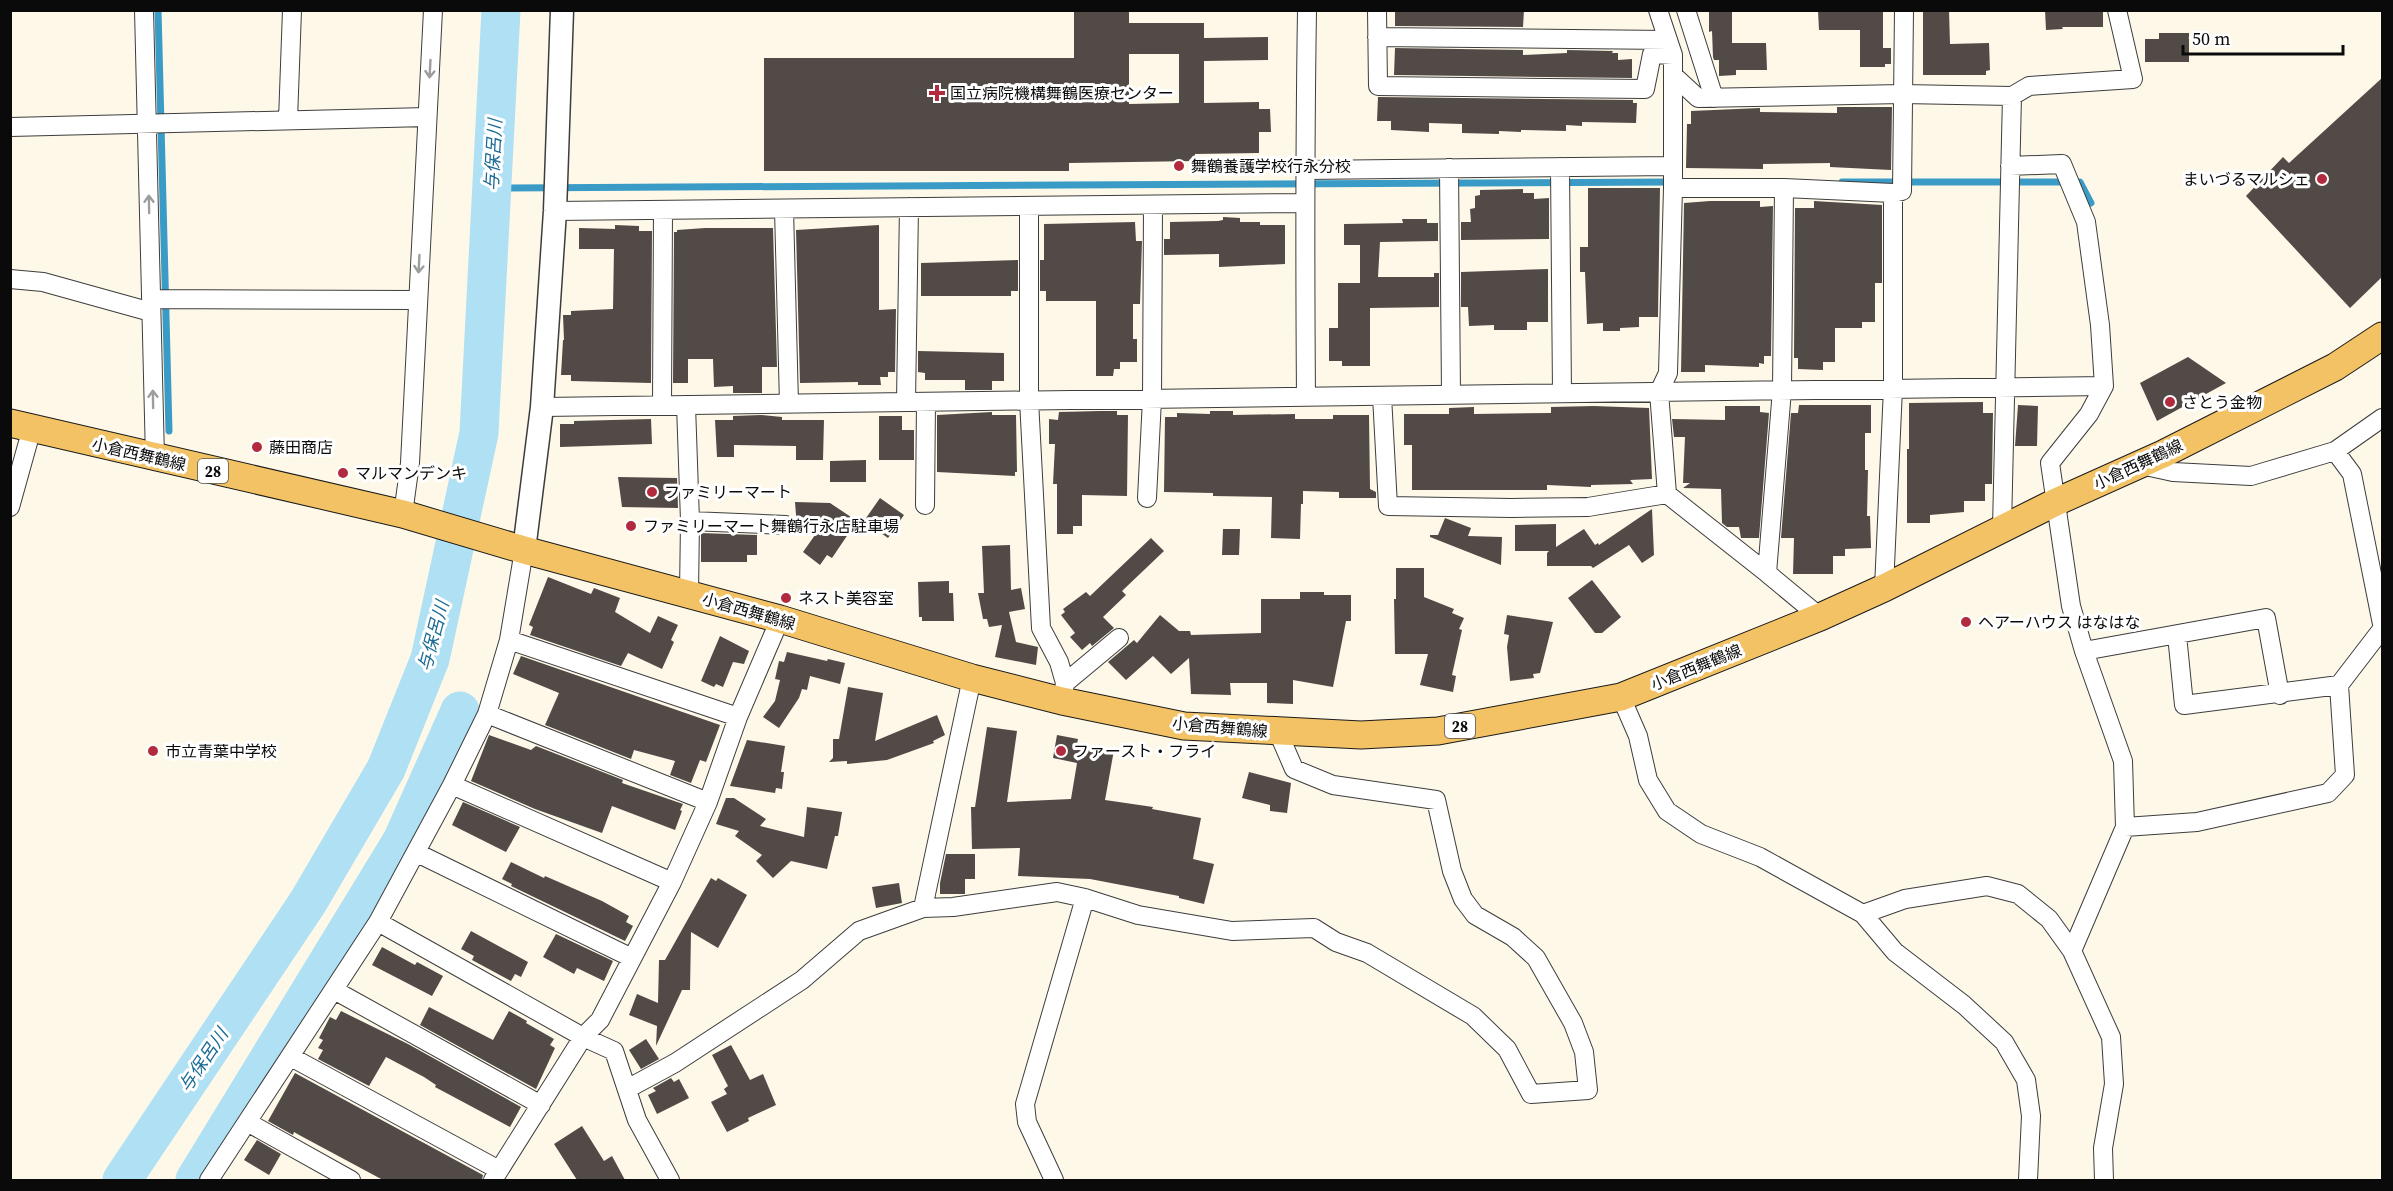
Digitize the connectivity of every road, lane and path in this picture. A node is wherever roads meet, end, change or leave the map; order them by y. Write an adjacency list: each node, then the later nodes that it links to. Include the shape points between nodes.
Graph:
1 (144, 10): 19 (street)
2 (292, 10): 18 (street)
3 (433, 10): 17 (street, one-way to 17)
4 (562, 10): 35 (street)
5 (1307, 10): 25 (street)
6 (1377, 10): 11 (street)
7 (1658, 10): 12 (street)
8 (1686, 10): 16 (street)
9 (1904, 10): 14 (street)
10 (2117, 10): 15 (street, via 2133,79 2029,86)
11 (1377, 37): 12 (street); 12 (street, via 1378,86 1646,89 1652,54)
12 (1670, 47): 13 (street)
13 (1673, 75): 16 (street, via 1698,98); 21 (street)
14 (1902, 94): 15 (street); 16 (street); 28 (street, via 1902,191)
15 (2012, 96): 22 (street)
16 (1714, 98)
17 (427, 117): 18 (street); 37 (street, one-way to 37)
18 (288, 120): 19 (street)
19 (147, 124): 20 (street); 38 (street, one-way to 19)
20 (10, 127)
21 (1673, 166): 23 (street); 26 (street)
22 (2010, 166): 40 (street, via 2062,164 2086,222); 41 (street)
23 (1560, 167): 24 (street); 45 (street)
24 (1449, 168): 25 (street); 46 (street)
25 (1306, 170): 29 (street)
26 (1672, 188): 27 (street); 44 (street, via 1668,374)
27 (1784, 188): 28 (street); 43 (street)
28 (1893, 193): 42 (street)
29 (1304, 203): 30 (street); 48 (street)
30 (1153, 205): 31 (street); 49 (street)
31 (1029, 206): 32 (street); 50 (street)
32 (909, 207): 33 (street); 51 (street)
33 (784, 209): 34 (street); 53 (street)
34 (663, 210): 35 (street); 54 (street)
35 (555, 211): 56 (street)
36 (10, 279): 38 (street, via 43,282)
37 (417, 300): 38 (street); 67 (street)
38 (151, 306): 60 (street, one-way to 38)
39 (2382, 336): 61 (main road, 小倉西舞鶴線 / 28, via 2335,367)
40 (2104, 386): 41 (street); 64 (street, via 2089,414 2050,463)
41 (2006, 387): 42 (street); 70 (street)
42 (1893, 388): 43 (street); 73 (street)
43 (1782, 390): 44 (street); 72 (street)
44 (1659, 392): 45 (street); 62 (street)
45 (1563, 393): 46 (street)
46 (1451, 394): 47 (street)
47 (1382, 396): 48 (street); 62 (street, via 1388,506 1588,507)
48 (1306, 397): 49 (street)
49 (1152, 399): 50 (street); 63 (street)
50 (1029, 400): 52 (street); 85 (street, via 1041,628 1059,662)
51 (906, 402): 52 (street); 53 (street)
52 (927, 402): 65 (street)
53 (789, 404): 55 (street)
54 (662, 405): 55 (street); 56 (street)
55 (686, 405): 68 (street)
56 (542, 407): 71 (street)
57 (2382, 417): 59 (street)
58 (21, 426): 60 (main road, 小倉西舞鶴線 / 28); 66 (street)
59 (2335, 451): 61 (street, via 2252,476 2173,472); 77 (street, via 2352,474)
60 (155, 458): 67 (main road, 小倉西舞鶴線 / 28)
61 (2141, 465): 64 (main road, 小倉西舞鶴線 / 28)
62 (1667, 494): 72 (street)
63 (1147, 498)
64 (2056, 502): 70 (main road, 小倉西舞鶴線 / 28); 82 (street, via 2071,606)
65 (925, 505)
66 (10, 507)
67 (409, 516): 71 (main road, 小倉西舞鶴線 / 28)
68 (690, 521): 69 (street); 74 (street)
69 (786, 525)
70 (2002, 528): 73 (main road, 小倉西舞鶴線 / 28)
71 (524, 550): 74 (main road, 小倉西舞鶴線 / 28); 81 (street)
72 (1767, 573): 75 (street)
73 (1884, 588): 75 (main road, 小倉西舞鶴線 / 28)
74 (689, 593): 76 (main road, 小倉西舞鶴線 / 28)
75 (1820, 617): 87 (main road, 小倉西舞鶴線 / 28)
76 (780, 619): 83 (main road, 小倉西舞鶴線 / 28); 89 (street)
77 (2382, 624)
78 (2382, 629): 84 (street)
79 (2177, 635): 82 (street); 86 (street, via 2184,705); 86 (street, via 2266,618)
80 (1119, 638): 85 (street)
81 (509, 640): 88 (street); 89 (street)
82 (2084, 651): 93 (street, via 2123,761)
83 (972, 678): 85 (main road, 小倉西舞鶴線 / 28); 97 (street)
84 (2339, 686): 86 (street); 93 (street, via 2345,776 2328,793 2197,822)
85 (1064, 692): 90 (main road, 小倉西舞鶴線 / 28, via 1184,726)
86 (2280, 695)
87 (1621, 697): 90 (main road, 小倉西舞鶴線 / 28, via 1438,731 1361,735); 98 (street, via 1638,736 1648,780 1667,811 1701,834 1760,857)
88 (487, 714): 91 (street); 92 (street)
89 (738, 717): 92 (street)
90 (1278, 732): 96 (street, via 1294,769 1333,785 1436,800 1452,871 1463,899 1475,915 1513,937 1536,958 1573,1023 1584,1052 1588,1090 1531,1094 1507,1049 1473,1016 1367,953 1336,942 1314,928 1232,931 1138,915)
91 (452, 785): 94 (street); 95 (street)
92 (708, 802): 95 (street)
93 (2125, 827): 100 (street)
94 (417, 853): 99 (street); 101 (street)
95 (672, 882): 101 (street)
96 (1085, 898): 97 (street, via 1057,892); 112 (street, via 1025,1104 1027,1122)
97 (923, 908): 105 (street, via 859,931 802,980 675,1063)
98 (1863, 914): 100 (street, via 1905,899 1987,886 2018,894 2049,919); 113 (street, via 1895,952 1964,1005 2004,1042 2026,1080 2031,1116)
99 (378, 922): 102 (street); 103 (street)
100 (2072, 951): 114 (street, via 2111,1037 2114,1084 2103,1148)
101 (632, 958): 103 (street, via 600,1020)
102 (334, 990): 104 (street); 106 (street)
103 (583, 1037): 105 (street, via 614,1051); 106 (street)
104 (291, 1057): 107 (street); 108 (street)
105 (627, 1089): 111 (street, via 638,1120)
106 (541, 1105): 108 (street)
107 (247, 1122): 109 (street); 110 (street)
108 (496, 1175)
109 (209, 1180)
110 (351, 1180)
111 (670, 1180)
112 (1054, 1180)
113 (2028, 1180)
114 (2104, 1180)

